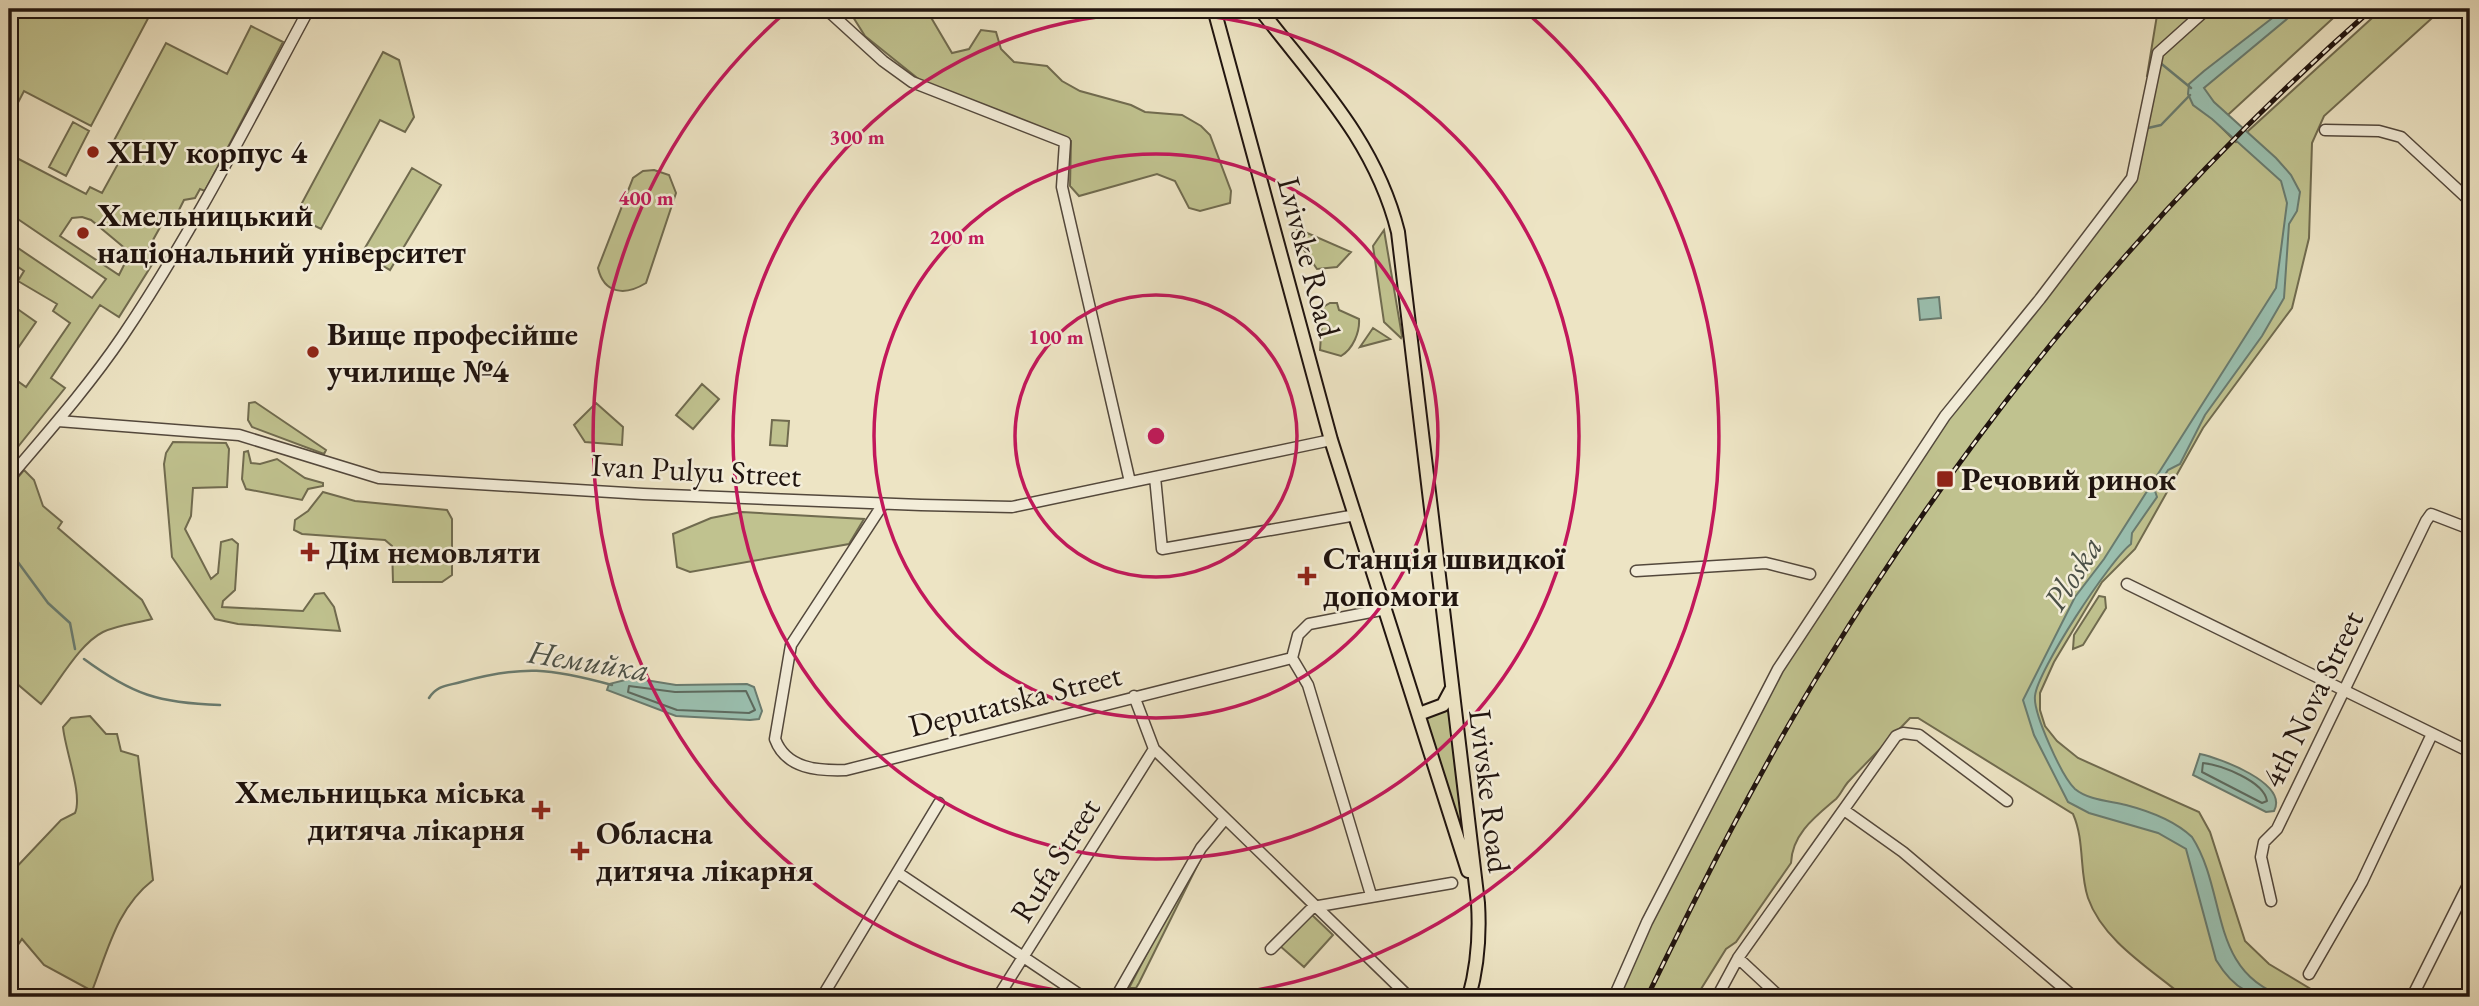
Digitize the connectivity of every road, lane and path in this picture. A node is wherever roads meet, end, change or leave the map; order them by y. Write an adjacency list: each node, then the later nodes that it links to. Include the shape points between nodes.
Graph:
1 (309, 9): 8 (street, via 181,245 118,342)
2 (826, 9): 12 (street, via 912,82 1065,142 1062,187)
3 (1260, 9): 21 (main road, Lvivske Road, via 1333,98 1390,203 1411,330)
4 (2207, 9): 49 (street, via 2161,49 2132,178 1945,416 1778,668 1647,922)
5 (1215, 10): 9 (main road, Lvivske Road)
6 (2325, 130): 7 (street, via 2379,131 2401,137)
7 (2470, 201)
8 (58, 421): 11 (street); 13 (street, Ivan Pulyu Street, via 239,435 379,478)
9 (1331, 440): 10 (street, Ivan Pulyu Street); 14 (main road, Lvivske Road)
10 (1155, 477): 12 (street, Ivan Pulyu Street); 14 (street, via 1162,549)
11 (9, 478)
12 (1130, 482): 13 (street, Ivan Pulyu Street, via 1012,507)
13 (883, 504): 23 (street, Deputatska Street, via 791,645 775,738 779,749 795,763 809,769 846,770)
14 (1356, 515): 19 (main road, Lvivske Road)
15 (2470, 529): 22 (street, 4th Nova Street, via 2431,513)
16 (1636, 571): 17 (street, via 1766,564)
17 (1810, 574)
18 (2127, 584): 22 (street)
19 (1385, 609): 20 (street, via 1309,624 1298,635); 24 (main road, Lvivske Road)
20 (1292, 659): 23 (street, Deputatska Street); 35 (street, via 1308,685)
21 (1451, 690): 24 (main road, via 1443,705); 37 (main road, Lvivske Road)
22 (2345, 693): 25 (street); 36 (street, 4th Nova Street, via 2277,829 2261,849)
23 (1134, 696): 26 (street)
24 (1419, 714): 37 (main road, Lvivske Road)
25 (2432, 734): 27 (street); 42 (street, via 2362,882)
26 (1154, 750): 31 (street); 40 (street, Rufa Street)
27 (2470, 752)
28 (2007, 801): 30 (street, via 1919,735 1903,733 1896,736)
29 (939, 803): 32 (street)
30 (1844, 810): 41 (street); 52 (street, via 1903,852)
31 (1224, 820): 38 (street); 46 (street, via 1201,848)
32 (898, 873): 40 (street); 43 (street)
33 (2470, 881): 53 (street)
34 (1452, 883): 35 (street)
35 (1371, 895): 38 (street)
36 (2271, 901)
37 (1478, 903): 48 (main road, via 1480,939)
38 (1313, 907): 39 (street); 47 (street)
39 (1271, 949)
40 (1026, 958): 44 (street, Rufa Street); 45 (street)
41 (1738, 958): 50 (street); 51 (street)
42 (2309, 974)
43 (822, 997)
44 (998, 997)
45 (1083, 997)
46 (1116, 997)
47 (1409, 997)
48 (1469, 997)
49 (1614, 997)
50 (1717, 997)
51 (1780, 997)
52 (2074, 997)
53 (2412, 997)

